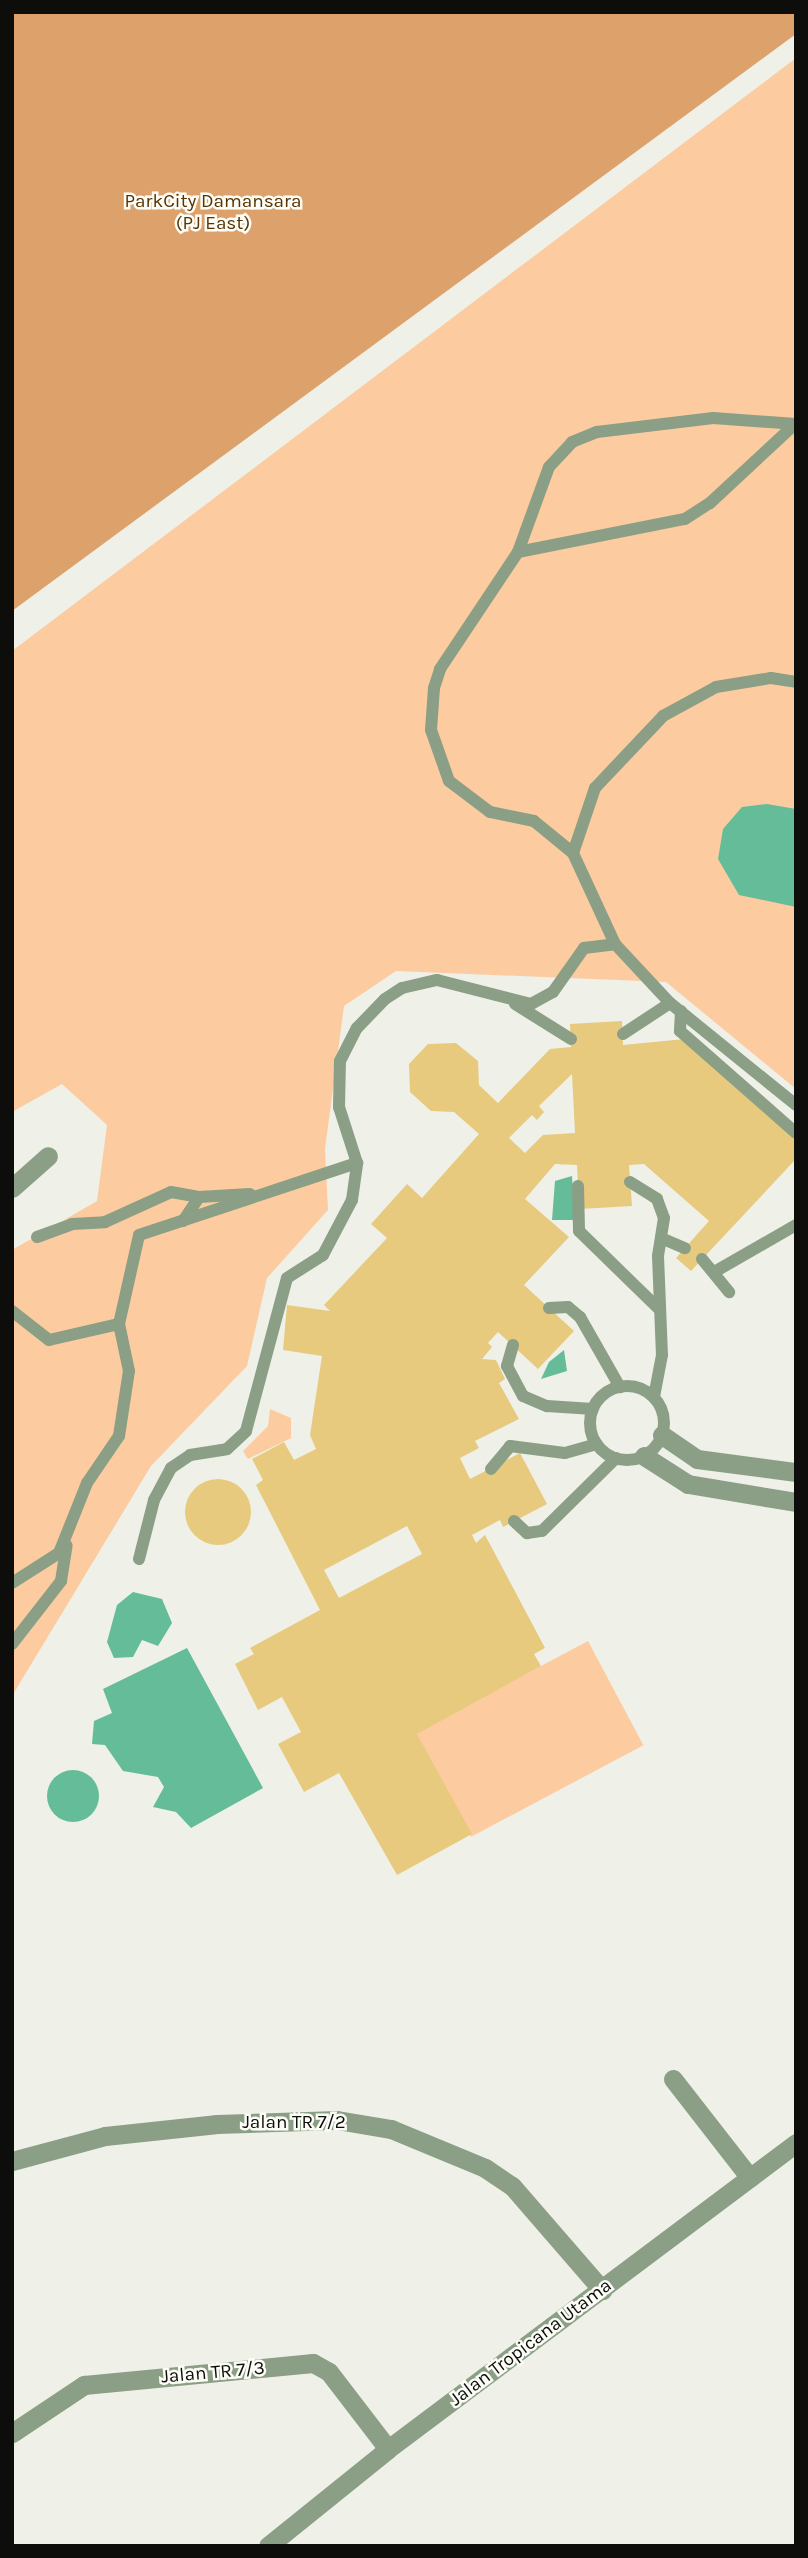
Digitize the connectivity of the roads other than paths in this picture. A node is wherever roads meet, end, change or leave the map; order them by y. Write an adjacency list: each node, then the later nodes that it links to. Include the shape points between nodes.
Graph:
1 (796, 424): 2 (lane, via 710,503 685,519); 2 (lane, via 713,418 583,437 563,449 549,467)
2 (518, 552): 4 (lane, via 440,669 430,730 439,766 462,794 490,812 534,821)
3 (796, 682): 4 (lane, via 758,678 716,687 663,716 595,788)
4 (573, 853): 5 (lane)
5 (615, 944): 6 (lane, via 584,948 543,1000 522,1003); 7 (lane)
6 (503, 996): 9 (lane); 13 (lane, via 454,982 428,981 402,988 370,1012 347,1043 338,1078 340,1107)
7 (675, 1007): 8 (lane); 10 (lane); 11 (lane, via 680,1031)
8 (623, 1034)
9 (571, 1039)
10 (796, 1105)
11 (796, 1133)
12 (48, 1156): 16 (street)
13 (357, 1163): 17 (lane); 44 (lane, via 356,1188 328,1247 294,1271 282,1288 246,1432 227,1450 190,1455 171,1468 154,1500)
14 (630, 1182): 22 (lane, via 657,1199 664,1218)
15 (578, 1186): 28 (lane, via 579,1231)
16 (12, 1188)
17 (268, 1193): 18 (lane); 19 (lane)
18 (199, 1197): 19 (lane); 21 (lane, via 171,1192 105,1222 72,1224)
19 (183, 1221): 30 (lane, via 139,1236)
20 (796, 1225): 25 (lane)
21 (37, 1237)
22 (661, 1238): 23 (lane); 28 (lane)
23 (685, 1248)
24 (702, 1259): 25 (lane)
25 (716, 1271): 26 (lane)
26 (729, 1292)
27 (549, 1308): 32 (lane, via 568,1307 580,1317)
28 (658, 1308): 33 (lane, via 662,1355)
29 (12, 1311): 30 (lane, via 49,1340)
30 (119, 1324): 43 (lane, via 129,1371 119,1436 87,1483)
31 (513, 1345): 34 (lane, via 507,1366 523,1396 547,1406)
32 (620, 1387): 33 (lane); 34 (lane)
33 (653, 1397): 35 (lane, via 663,1414)
34 (593, 1409): 36 (lane)
35 (662, 1435): 37 (lane); 40 (street, via 697,1459)
36 (597, 1444): 38 (lane); 39 (lane, via 565,1453 517,1445 501,1452)
37 (644, 1456): 38 (lane); 41 (street, via 688,1484)
38 (617, 1458): 42 (lane, via 542,1531 527,1533)
39 (491, 1469)
40 (796, 1472)
41 (796, 1502)
42 (514, 1521)
43 (68, 1538): 45 (lane, via 44,1566); 46 (lane, via 61,1581)
44 (139, 1559)
45 (12, 1583)
46 (12, 1644)
47 (673, 2079): 50 (street)
48 (796, 2143): 50 (street, Jalan Tropicana Utama)
49 (12, 2161): 51 (street, Jalan TR 7/2, via 105,2136 217,2124 337,2120 391,2129 485,2168 512,2186)
50 (750, 2178): 51 (street, Jalan Tropicana Utama)
51 (603, 2290): 53 (street, Jalan Tropicana Utama)
52 (12, 2433): 53 (street, Jalan TR 7/3, via 85,2385 313,2363 329,2372)
53 (388, 2449): 54 (street, Jalan Tropicana Utama)
54 (268, 2546)

